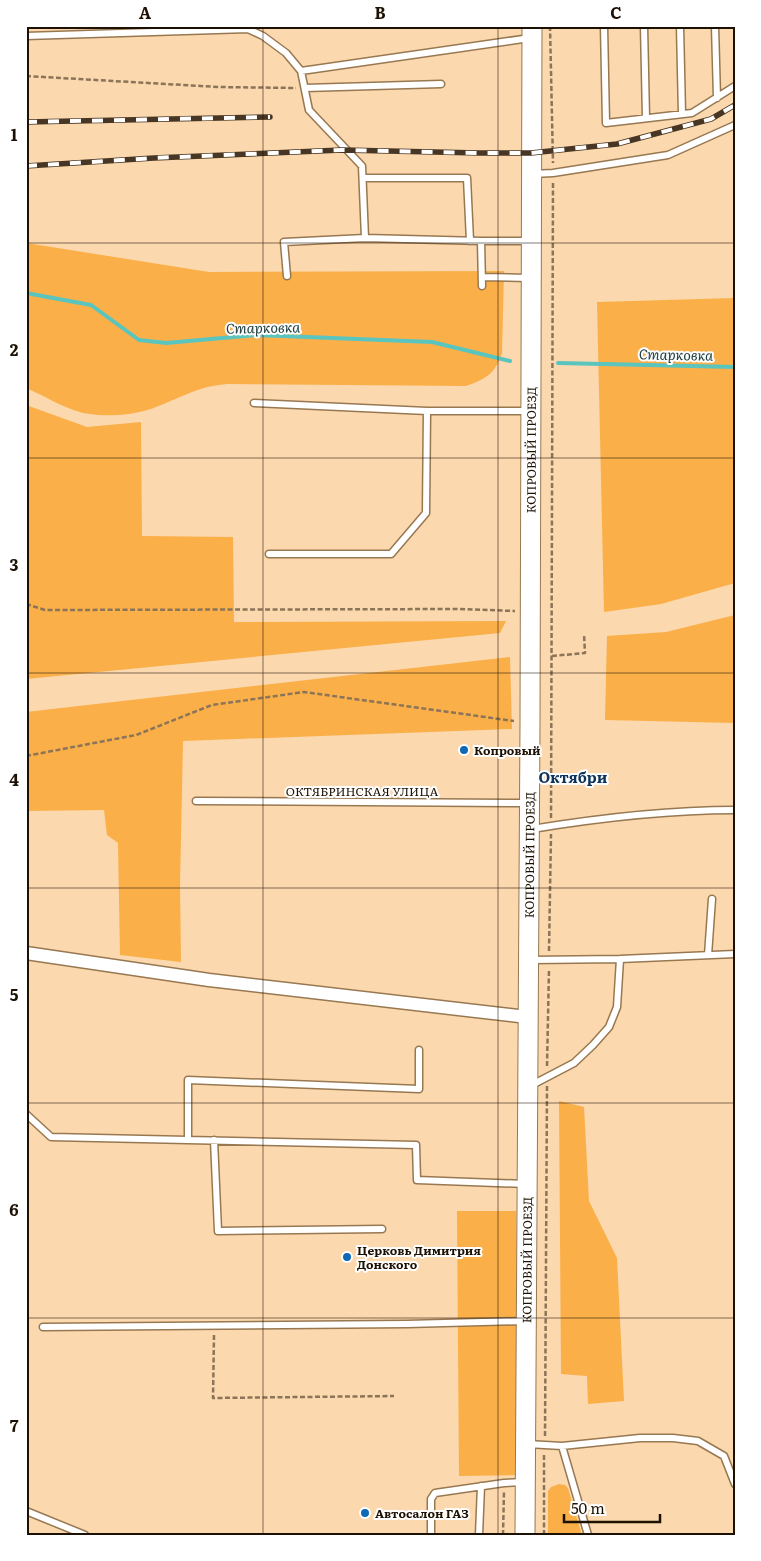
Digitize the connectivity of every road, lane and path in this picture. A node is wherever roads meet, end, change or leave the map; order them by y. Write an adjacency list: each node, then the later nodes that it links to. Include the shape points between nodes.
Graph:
1 (550, 26): 17 (path)
2 (604, 26): 15 (lane, via 606,123)
3 (644, 26): 15 (lane)
4 (680, 26): 14 (lane)
5 (715, 26): 13 (lane)
6 (532, 32): 8 (lane); 18 (main road, КОПРОВЫЙ ПРОЕЗД)
7 (26, 36): 8 (lane, via 248,29 286,53)
8 (301, 70): 12 (lane)
9 (26, 76): 12 (path, via 218,87)
10 (441, 84): 12 (lane)
11 (735, 86): 13 (lane)
12 (304, 88): 19 (lane, via 309,110 362,166)
13 (716, 98): 14 (lane, via 692,113)
14 (682, 114): 15 (lane)
15 (646, 118)
16 (735, 126): 17 (lane, via 668,155)
17 (553, 173): 18 (lane); 35 (path)
18 (531, 174): 23 (main road, КОПРОВЫЙ ПРОЕЗД)
19 (363, 178): 20 (lane); 21 (lane, via 467,178)
20 (364, 238): 21 (lane); 24 (lane, via 284,242)
21 (470, 241): 22 (lane)
22 (481, 241): 23 (lane); 25 (lane)
23 (531, 241): 26 (main road, КОПРОВЫЙ ПРОЕЗД)
24 (287, 276)
25 (482, 277): 26 (lane); 27 (lane)
26 (531, 278): 29 (main road, КОПРОВЫЙ ПРОЕЗД)
27 (482, 286)
28 (254, 403): 30 (lane)
29 (530, 410): 30 (lane); 33 (main road, КОПРОВЫЙ ПРОЕЗД)
30 (427, 411): 31 (lane, via 426,513 391,554)
31 (269, 554)
32 (26, 604): 33 (path, via 45,610 460,609)
33 (529, 612): 36 (main road, КОПРОВЫЙ ПРОЕЗД)
34 (584, 634): 35 (path, via 585,653)
35 (552, 656): 41 (path)
36 (530, 724): 37 (path, via 304,692 212,705 136,735); 39 (main road, КОПРОВЫЙ ПРОЕЗД)
37 (26, 756)
38 (196, 801): 39 (lane, ОКТЯБРИНСКАЯ УЛИЦА)
39 (528, 803): 42 (main road, КОПРОВЫЙ ПРОЕЗД)
40 (735, 810): 41 (lane, via 690,810)
41 (551, 825): 42 (lane); 49 (path)
42 (528, 829): 48 (main road, КОПРОВЫЙ ПРОЕЗД)
43 (712, 899): 46 (lane)
44 (26, 953): 50 (street, via 210,980)
45 (735, 954): 46 (lane)
46 (708, 955): 47 (lane)
47 (620, 959): 49 (lane); 52 (lane, via 617,1006 608,1027 574,1063)
48 (527, 960): 49 (lane); 50 (main road, КОПРОВЫЙ ПРОЕЗД)
49 (549, 960): 52 (path)
50 (527, 1017): 53 (main road, КОПРОВЫЙ ПРОЕЗД)
51 (419, 1050): 55 (lane, via 419,1089 188,1080)
52 (547, 1077): 53 (lane); 64 (path)
53 (527, 1088): 57 (main road, КОПРОВЫЙ ПРОЕЗД)
54 (26, 1114): 55 (lane, via 51,1137)
55 (188, 1140): 56 (lane)
56 (214, 1140): 57 (lane, via 416,1145 417,1180); 58 (lane, via 218,1230)
57 (526, 1184): 59 (main road, КОПРОВЫЙ ПРОЕЗД)
58 (382, 1229)
59 (526, 1321): 60 (lane); 63 (main road, КОПРОВЫЙ ПРОЕЗД)
60 (214, 1326): 61 (lane); 62 (path, via 213,1398)
61 (43, 1327)
62 (394, 1396)
63 (525, 1444): 64 (lane); 66 (main road, КОПРОВЫЙ ПРОЕЗД)
64 (544, 1445): 65 (lane); 76 (path)
65 (562, 1446): 68 (lane, via 640,1438 698,1441 724,1456); 77 (lane)
66 (525, 1482): 67 (lane); 75 (main road, КОПРОВЫЙ ПРОЕЗД)
67 (504, 1483): 69 (lane); 74 (path)
68 (735, 1484)
69 (481, 1486): 72 (lane, via 435,1493); 73 (lane)
70 (26, 1511): 71 (lane)
71 (85, 1535)
72 (431, 1535)
73 (479, 1535)
74 (503, 1535)
75 (524, 1535)
76 (544, 1535)
77 (588, 1535)

